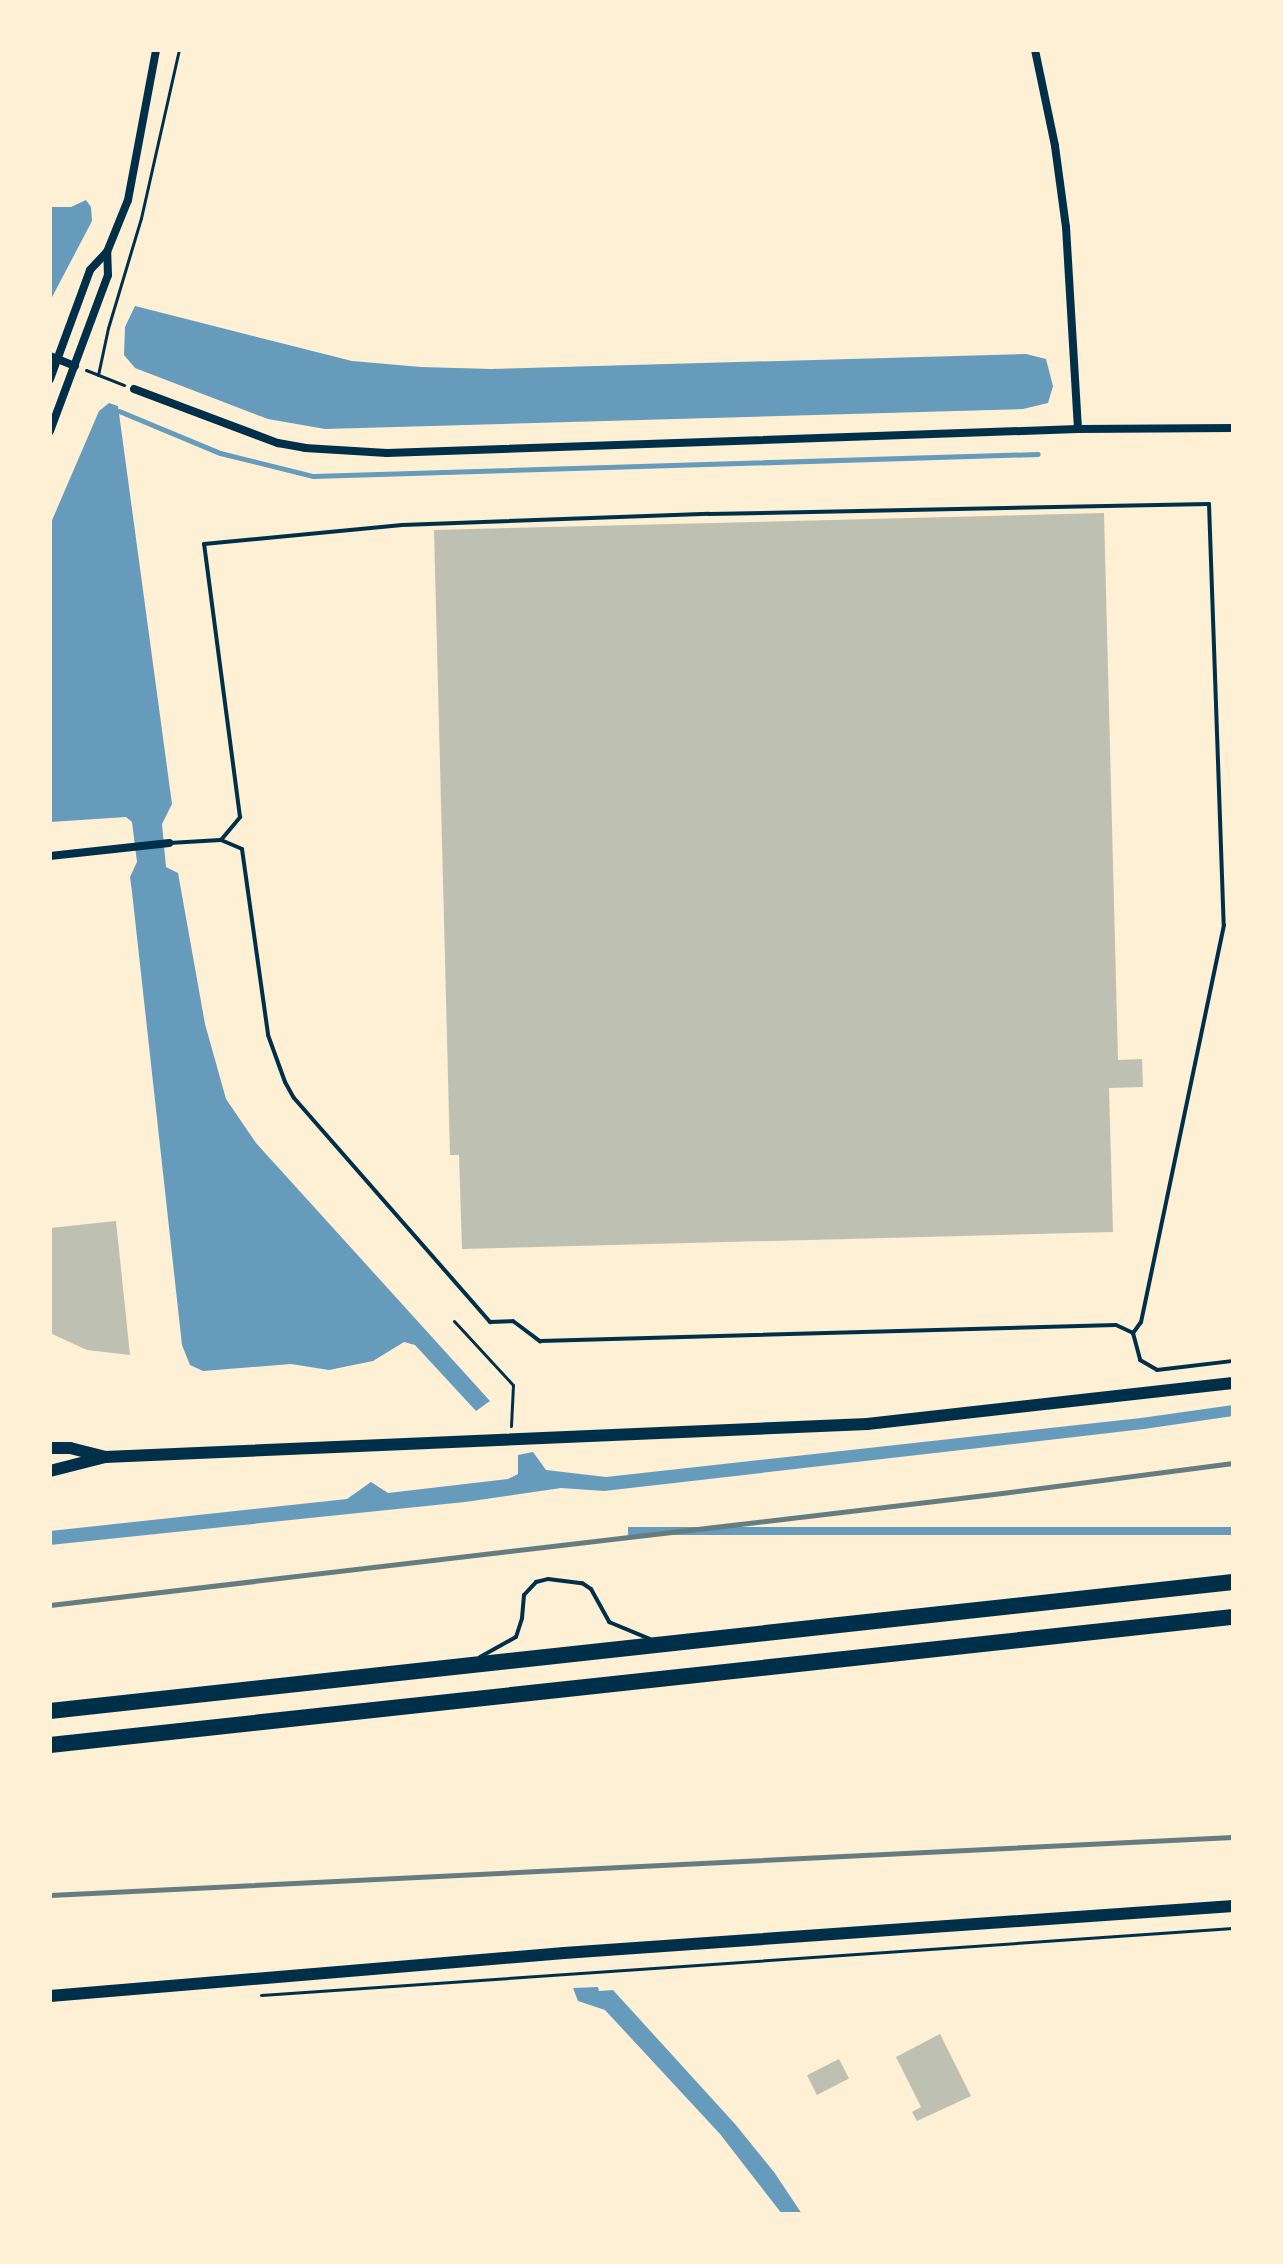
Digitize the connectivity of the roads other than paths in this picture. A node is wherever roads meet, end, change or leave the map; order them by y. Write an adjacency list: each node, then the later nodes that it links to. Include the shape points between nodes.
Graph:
1 (156, 50): 3 (street, via 128,200)
2 (1035, 50): 9 (street, via 1066,227)
3 (107, 252): 4 (street, via 90,270); 5 (street, via 108,275)
4 (54, 358): 5 (street); 6 (street)
5 (75, 366): 10 (street)
6 (50, 379)
7 (134, 389): 9 (street, via 278,443 387,453)
8 (1233, 428): 9 (street)
9 (1078, 429)
10 (50, 431)
11 (221, 840): 12 (lane); 14 (lane, via 242,849 268,1035 285,1082 490,1322 513,1321 540,1341 1116,1325); 14 (lane, via 240,817 204,544 402,525 1209,504 1224,925 1141,1322)
12 (169, 843): 13 (street)
13 (50, 856)
14 (1133, 1333): 15 (lane, via 1140,1360 1157,1370)
15 (1233, 1361)
16 (1233, 1383): 18 (main road, via 867,1424)
17 (50, 1448): 18 (main road)
18 (105, 1457): 19 (main road)
19 (50, 1471)
20 (1233, 1582): 22 (highway)
21 (1233, 1617): 25 (highway)
22 (668, 1645): 23 (highway); 23 (lane, via 617,1628 582,1583 548,1579 536,1582 524,1595 516,1637)
23 (461, 1666): 24 (highway)
24 (50, 1711)
25 (50, 1745)
26 (1233, 1906): 27 (main road)
27 (50, 1996)

